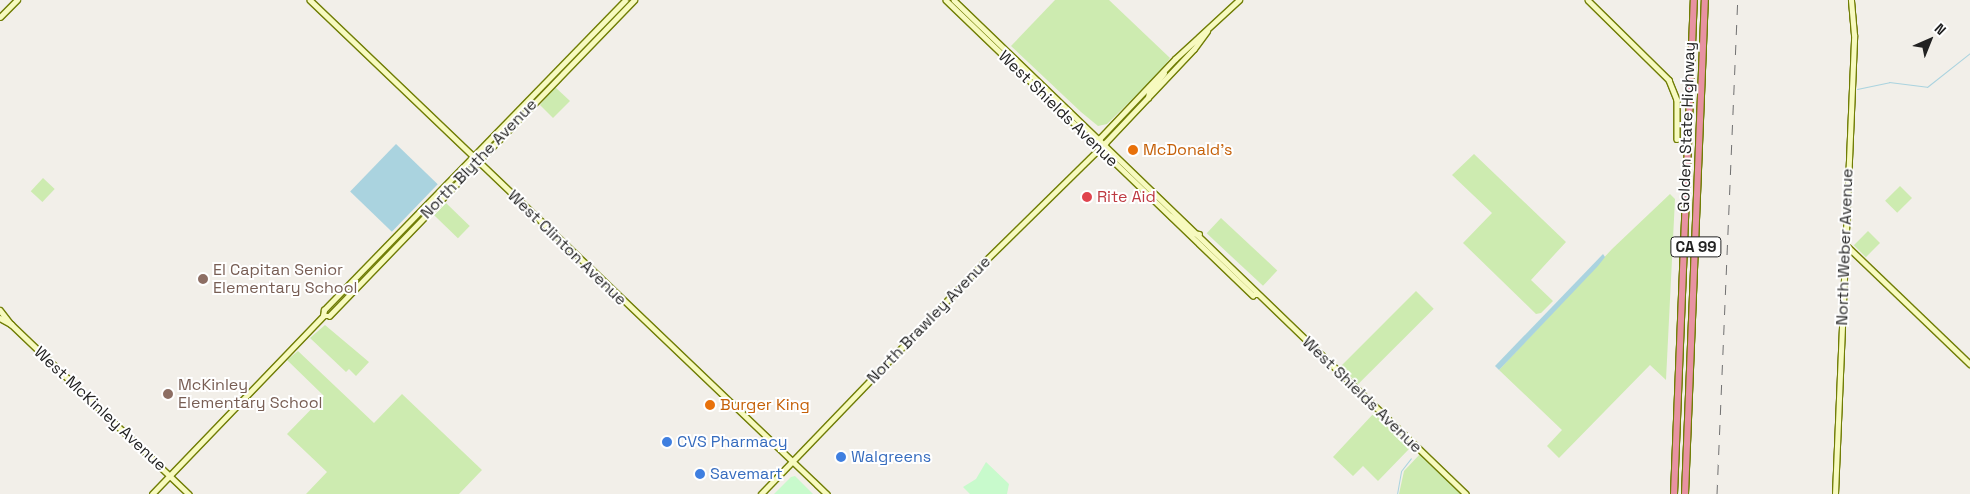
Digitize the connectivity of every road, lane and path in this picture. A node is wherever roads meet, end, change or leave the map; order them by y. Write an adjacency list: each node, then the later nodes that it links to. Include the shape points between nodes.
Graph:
1 (17, 0): 12 (street)
2 (310, 0): 20 (street, West Clinton Avenue)
3 (625, 0): 20 (street, North Blythe Avenue)
4 (634, 0): 21 (street, North Blythe Avenue)
5 (946, 0): 19 (street, West Shields Avenue)
6 (954, 0): 16 (street, West Shields Avenue)
7 (1239, 0): 13 (street, North Brawley Avenue)
8 (1588, 0): 17 (street, via 1669,80 1677,100)
9 (1694, 0): 40 (highway, Golden State Highway / CA 99)
10 (1705, 0): 41 (highway, Golden State Highway / CA 99)
11 (1851, 0): 26 (street, North Weber Avenue, via 1854,36)
12 (0, 17)
13 (1207, 31): 14 (street, North Brawley Avenue); 15 (street, North Brawley Avenue)
14 (1166, 69): 15 (street); 16 (street, North Brawley Avenue)
15 (1148, 98): 18 (street, North Brawley Avenue)
16 (1100, 138): 18 (street, West Shields Avenue); 19 (street, North Brawley Avenue)
17 (1677, 139)
18 (1105, 143): 19 (street, North Brawley Avenue); 23 (street, West Shields Avenue)
19 (1097, 147): 22 (street, West Shields Avenue); 33 (street, North Brawley Avenue)
20 (472, 156): 21 (street, West Clinton Avenue); 29 (street, North Blythe Avenue, via 324,310)
21 (478, 161): 29 (street, North Blythe Avenue, via 329,316); 33 (street, West Clinton Avenue)
22 (1148, 195): 23 (street, via 1154,194); 24 (street, West Shields Avenue)
23 (1169, 205): 25 (street, West Shields Avenue)
24 (1170, 216): 25 (street); 27 (street, West Shields Avenue, via 1254,295)
25 (1199, 234): 27 (street, West Shields Avenue, via 1258,290)
26 (1846, 245): 32 (street); 42 (street, North Weber Avenue)
27 (1259, 295): 39 (street, West Shields Avenue)
28 (0, 310): 31 (street, West McKinley Avenue)
29 (323, 316): 34 (street, North Blythe Avenue)
30 (0, 318): 31 (street, West McKinley Avenue)
31 (10, 324): 34 (street, West McKinley Avenue)
32 (1970, 364)
33 (793, 461): 37 (street, North Brawley Avenue); 38 (street, West Clinton Avenue)
34 (170, 475): 35 (street, North Blythe Avenue); 36 (street, West McKinley Avenue)
35 (152, 494)
36 (190, 494)
37 (761, 494)
38 (827, 494)
39 (1466, 494)
40 (1674, 494)
41 (1685, 494)
42 (1835, 494)

